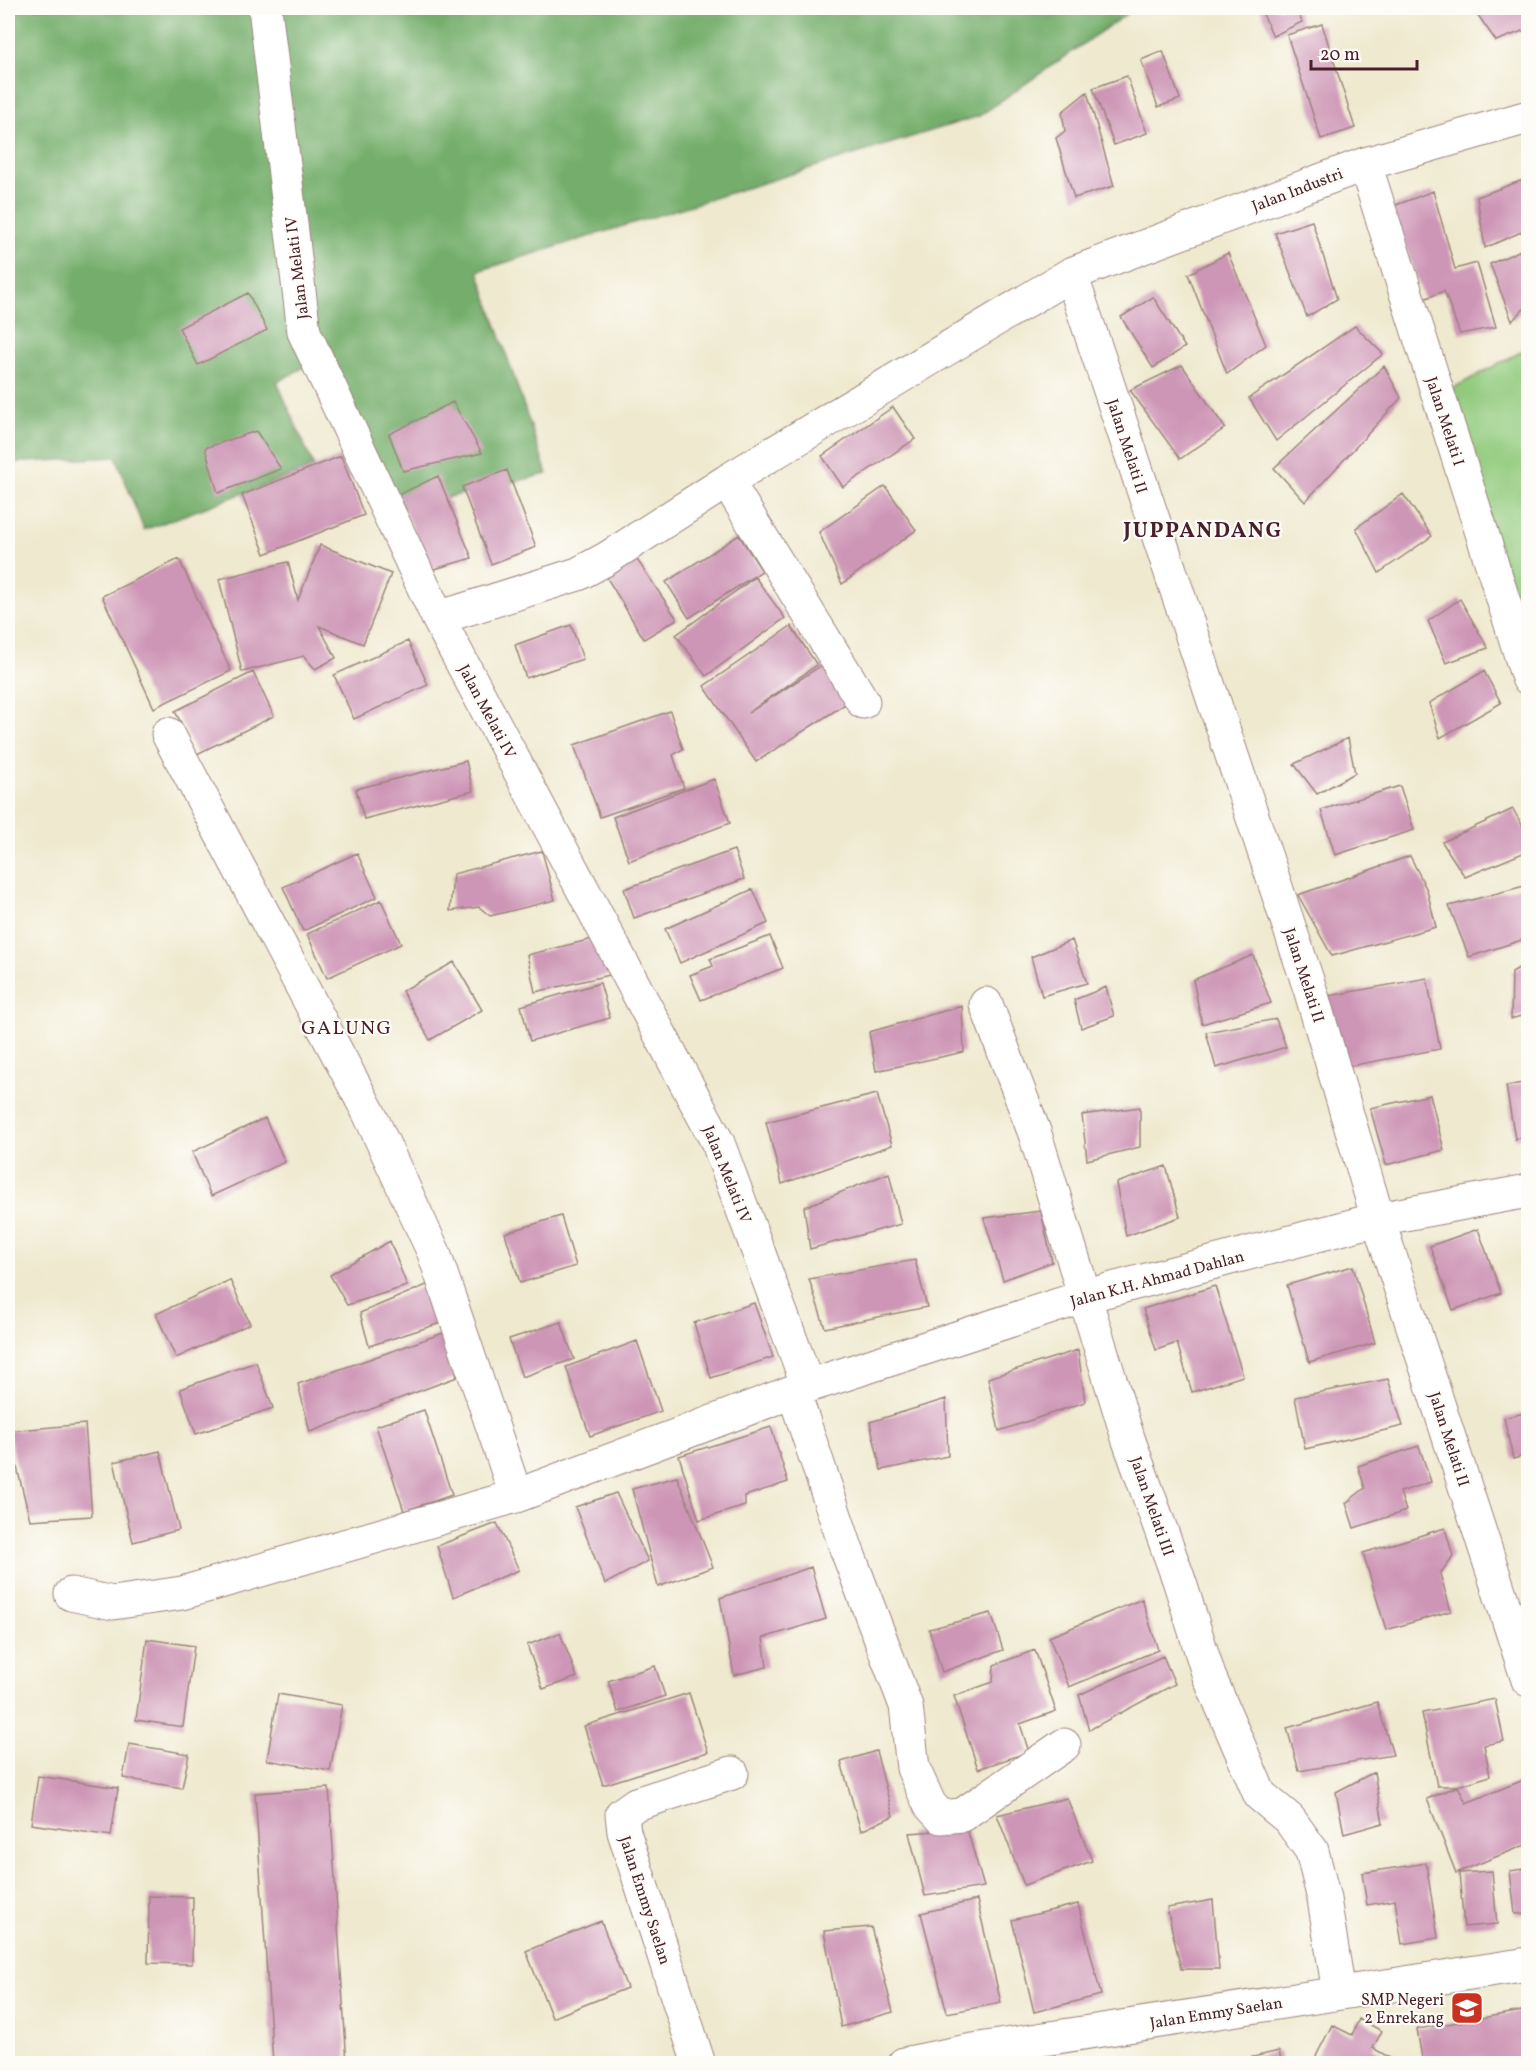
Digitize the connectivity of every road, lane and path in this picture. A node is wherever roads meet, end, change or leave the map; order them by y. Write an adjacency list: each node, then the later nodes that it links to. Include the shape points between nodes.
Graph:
1 (265, 8): 6 (street, Jalan Melati IV, via 304,332)
2 (1528, 117): 3 (street, Jalan Industri)
3 (1365, 164): 4 (street, Jalan Industri); 7 (street, Jalan Melati I)
4 (1071, 274): 5 (street, Jalan Industri); 12 (street, Jalan Melati II, via 1310,989)
5 (727, 481): 6 (street, Jalan Industri, via 578,574); 8 (street)
6 (438, 618): 14 (street, Jalan Melati IV, via 718,1143)
7 (1528, 678)
8 (863, 702)
9 (168, 734): 15 (street, via 369,1113 434,1253)
10 (986, 1004): 13 (street, Jalan Melati III, via 1035,1134)
11 (1528, 1191): 12 (street, Jalan K.H. Ahmad Dahlan)
12 (1378, 1219): 13 (street, Jalan K.H. Ahmad Dahlan); 17 (street, Jalan Melati II)
13 (1086, 1296): 14 (street, Jalan K.H. Ahmad Dahlan); 21 (street, Jalan Melati III, via 1128,1438 1209,1676 1260,1794 1289,1819 1312,1851)
14 (801, 1389): 15 (street, Jalan K.H. Ahmad Dahlan); 18 (street, Jalan Melati IV, via 846,1548 906,1706 913,1768 930,1805 941,1817 962,1815)
15 (516, 1496): 16 (street, Jalan K.H. Ahmad Dahlan, via 182,1593 113,1603)
16 (71, 1594)
17 (1528, 1680)
18 (1064, 1745)
19 (732, 1773): 22 (street, Jalan Emmy Saelan, via 636,1804 622,1814 624,1832)
20 (1528, 1964): 21 (street, Jalan Emmy Saelan)
21 (1340, 1993): 23 (street, Jalan Emmy Saelan)
22 (699, 2064)
23 (904, 2064)

